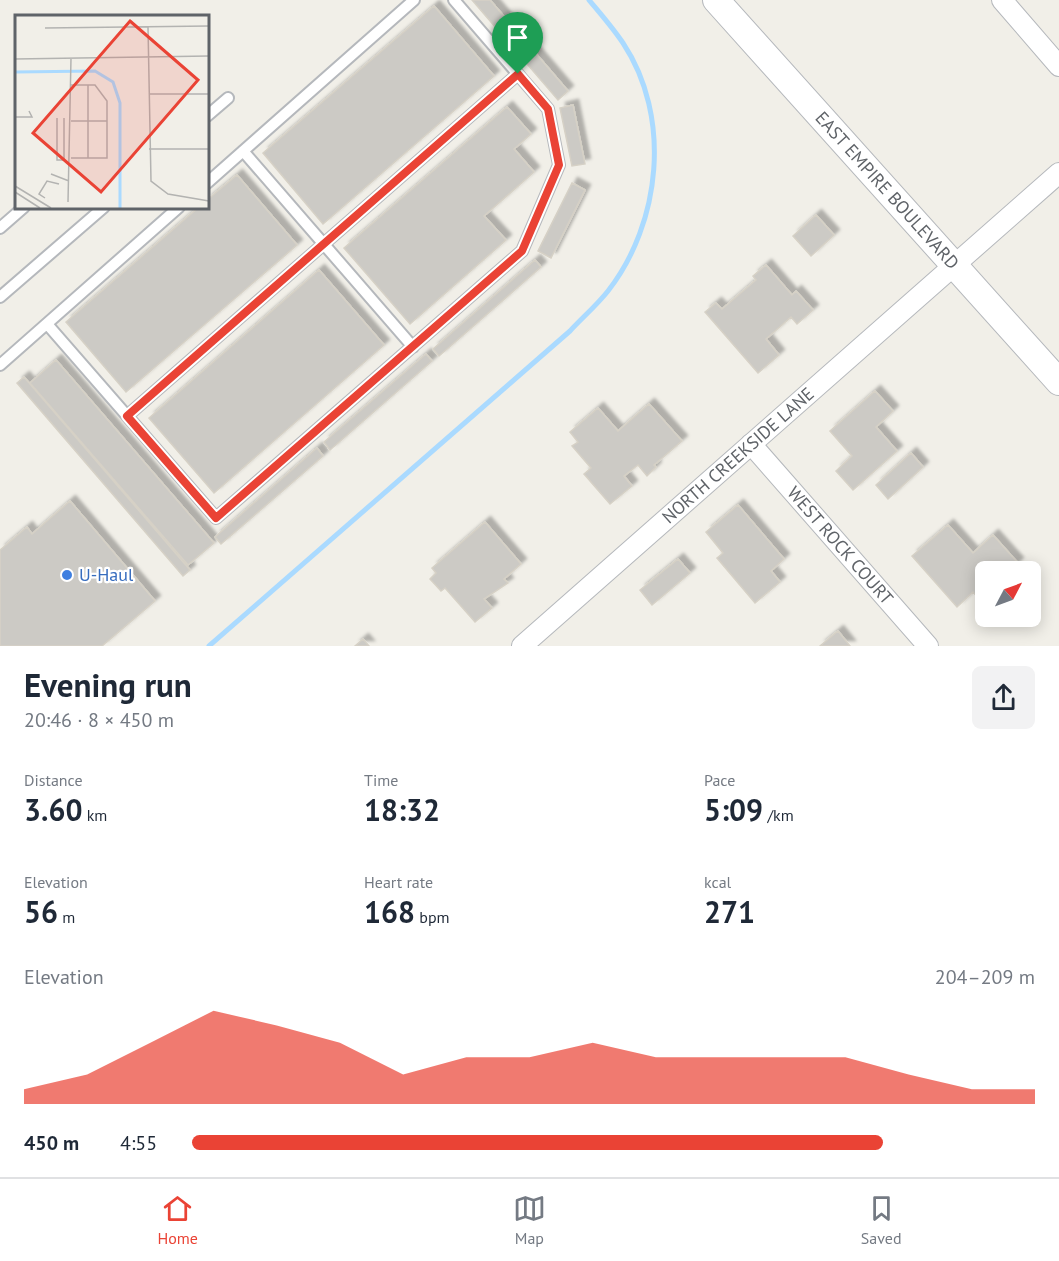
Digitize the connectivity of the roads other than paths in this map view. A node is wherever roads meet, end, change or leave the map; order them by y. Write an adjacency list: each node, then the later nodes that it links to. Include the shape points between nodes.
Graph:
1 (414, 0): 9 (lane)
2 (454, 0): 6 (lane)
3 (716, 0): 17 (street, EAST EMPIRE BOULEVARD)
4 (1002, 0): 5 (street)
5 (1059, 66)
6 (518, 74): 16 (lane); 20 (lane, via 548,109 559,165 522,251)
7 (228, 98): 8 (lane)
8 (208, 115)
9 (243, 151): 11 (lane); 16 (lane)
10 (1059, 173): 17 (street, NORTH CREEKSIDE LANE)
11 (208, 182)
12 (23, 208): 15 (lane)
13 (103, 208): 18 (lane)
14 (178, 208): 19 (lane)
15 (0, 228)
16 (324, 244): 20 (lane); 23 (lane)
17 (954, 264): 22 (street, EAST EMPIRE BOULEVARD); 24 (street, NORTH CREEKSIDE LANE)
18 (0, 297)
19 (47, 324): 21 (lane); 23 (lane)
20 (413, 347): 23 (lane, via 216,518)
21 (0, 365)
22 (1059, 382)
23 (127, 416)
24 (751, 444): 25 (street, NORTH CREEKSIDE LANE); 26 (street, WEST ROCK COURT)
25 (522, 646)
26 (928, 646)

